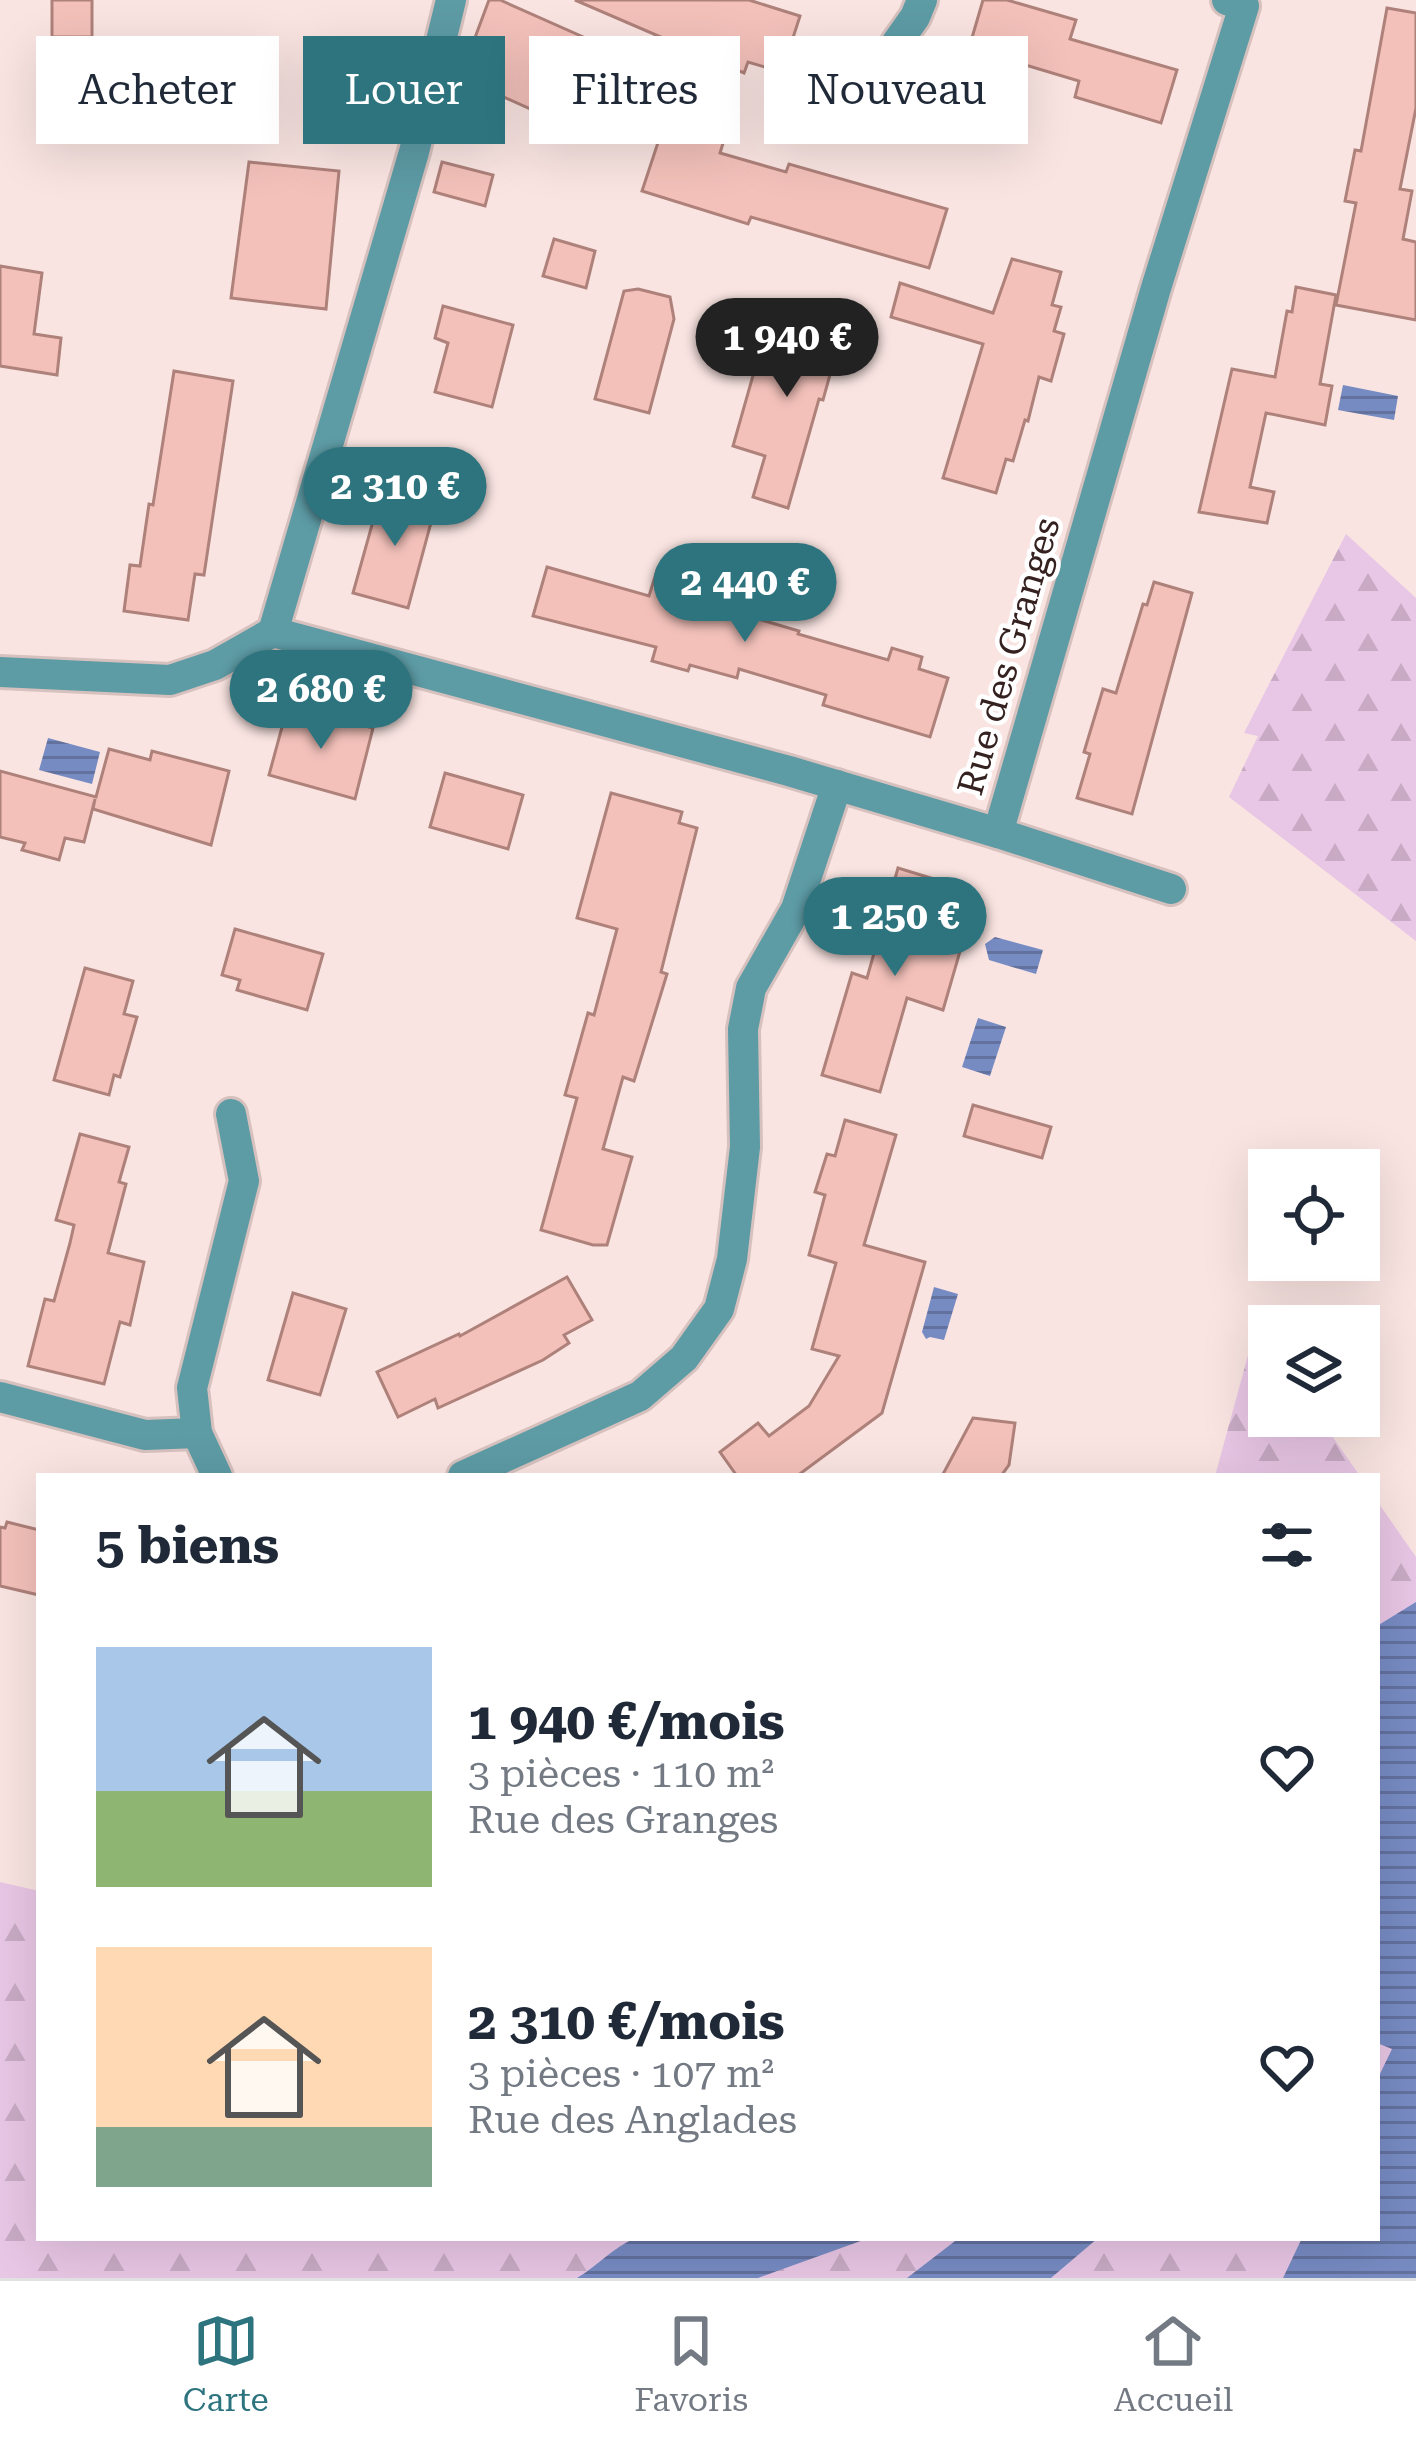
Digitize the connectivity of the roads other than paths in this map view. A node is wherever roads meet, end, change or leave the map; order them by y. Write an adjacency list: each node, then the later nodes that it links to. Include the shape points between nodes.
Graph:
1 (452, 0): 5 (street)
2 (922, 0): 4 (street)
3 (1227, 0): 8 (street, Rue des Granges, via 1244,6)
4 (902, 36)
5 (273, 632): 6 (street, via 170,680); 7 (street, Rue des Granges)
6 (0, 672)
7 (838, 784): 8 (street, Rue des Granges); 14 (street, via 796,909 751,988 743,1029 745,1147 719,1309 684,1358 640,1396)
8 (998, 832): 9 (street)
9 (1171, 889)
10 (231, 1114): 12 (street, via 244,1181 192,1388)
11 (0, 1397): 12 (street, via 145,1435)
12 (197, 1433): 13 (street)
13 (216, 1473)
14 (470, 1473)

